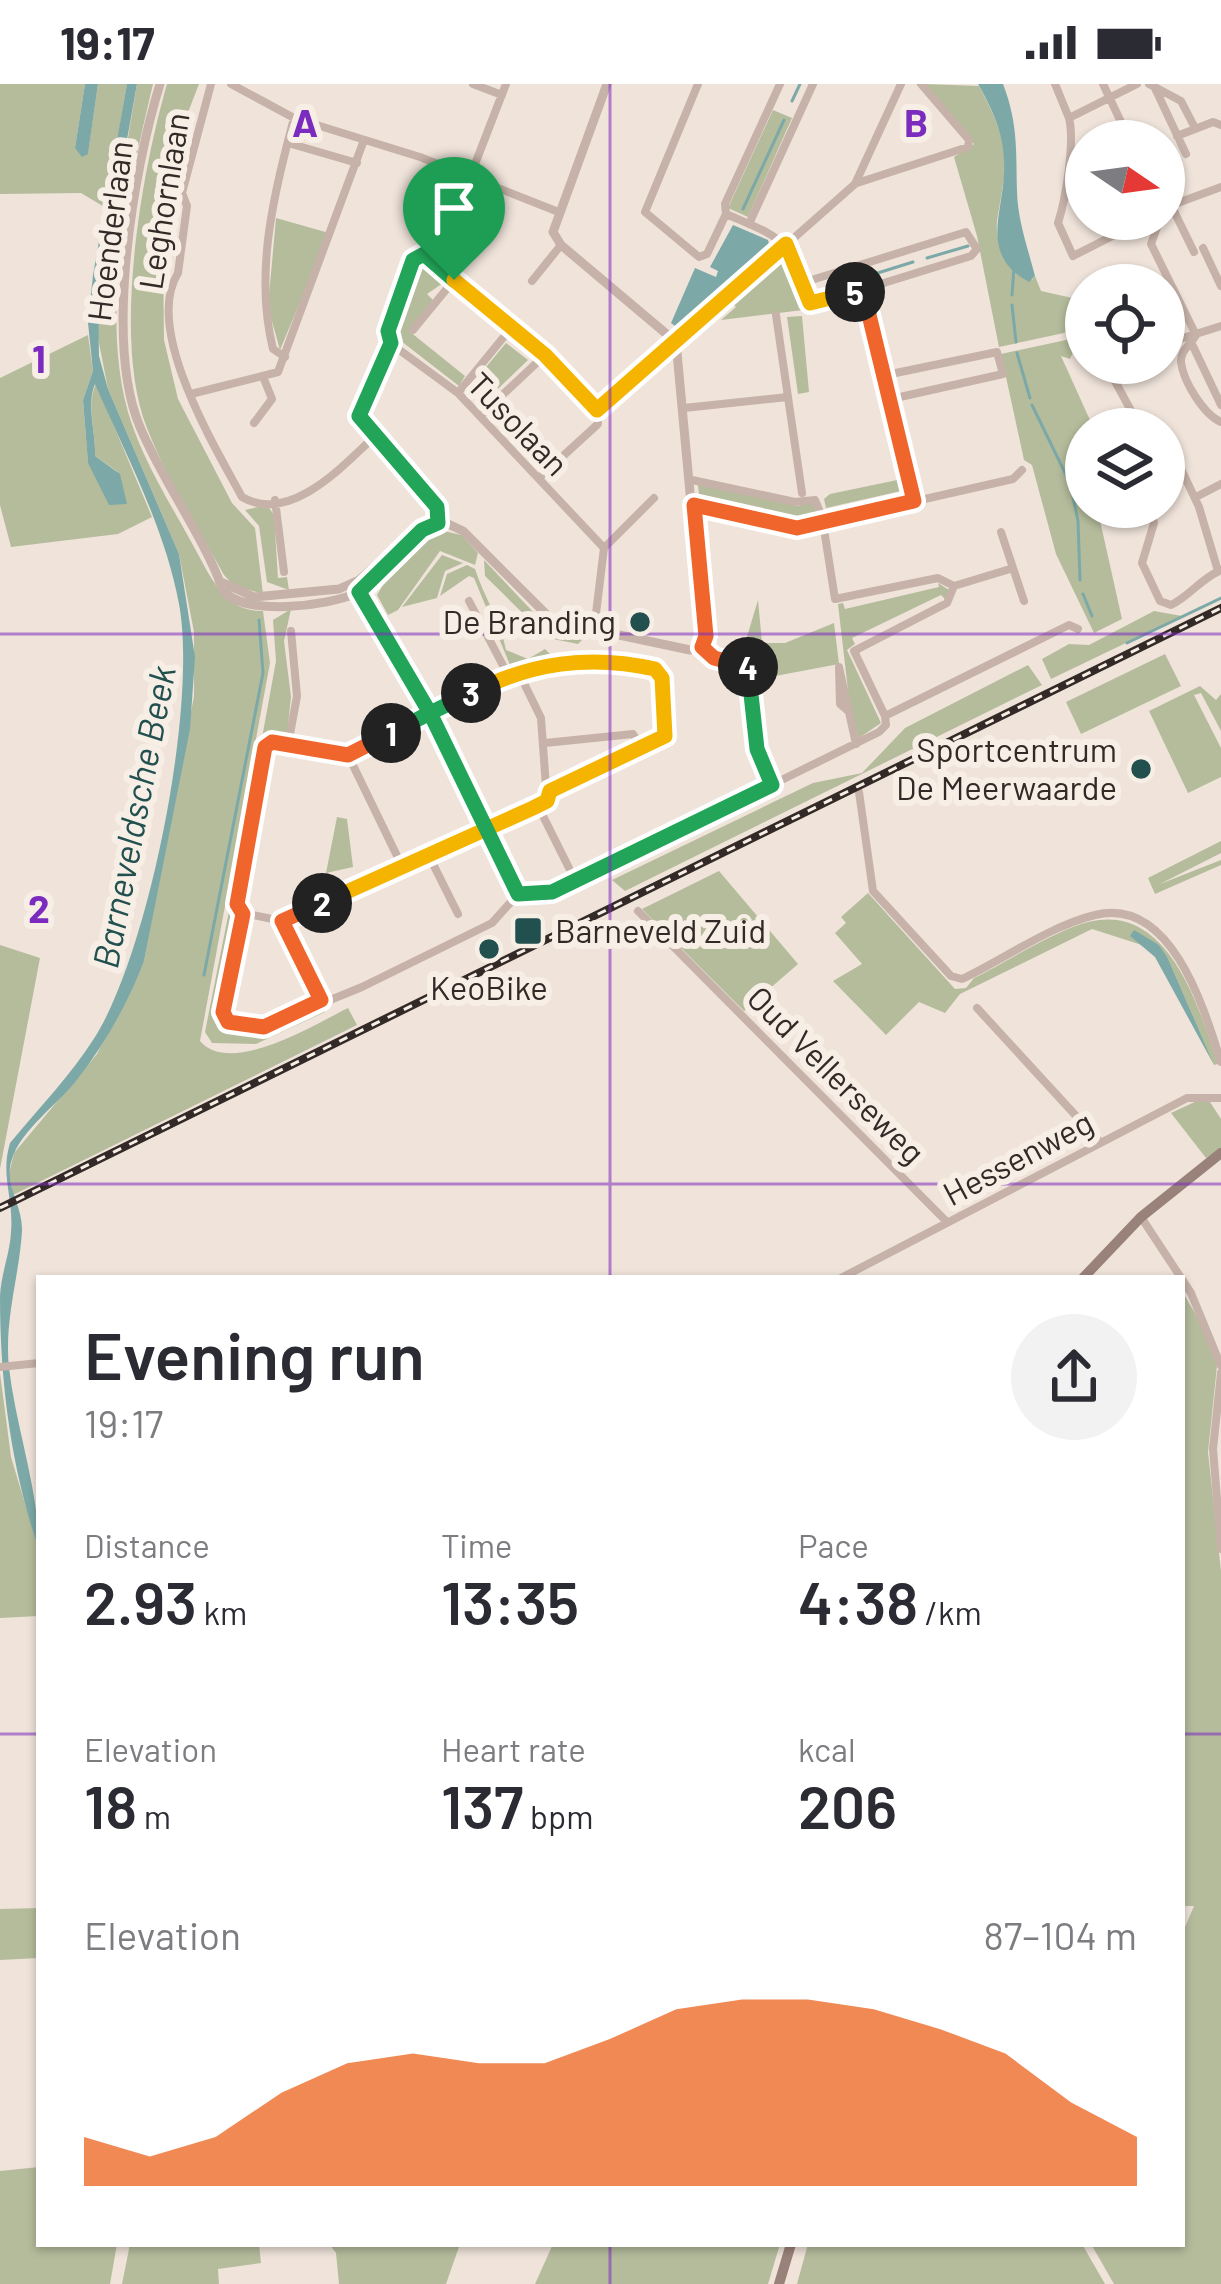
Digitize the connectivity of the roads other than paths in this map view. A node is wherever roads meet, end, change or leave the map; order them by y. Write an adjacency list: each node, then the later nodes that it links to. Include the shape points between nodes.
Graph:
1 (160, 84): 96 (street, Hoenderlaan, via 124,289 125,364 138,423 227,597 254,608)
2 (211, 84): 66 (street, Leghornlaan, via 192,144 171,287 175,343)
3 (231, 84): 18 (street)
4 (473, 84): 16 (street)
5 (506, 84): 16 (street)
6 (607, 84): 35 (street)
7 (698, 84): 36 (street, via 645,214 703,258)
8 (780, 84): 36 (street)
9 (813, 84): 37 (street)
10 (901, 84): 30 (street)
11 (921, 84): 30 (street, via 969,145)
12 (1055, 84): 19 (street)
13 (1103, 84): 17 (street)
14 (1137, 84): 17 (street)
15 (1152, 85): 21 (street); 23 (street, via 1181,101)
16 (502, 95): 29 (street)
17 (1109, 98): 19 (street); 20 (street)
18 (294, 118): 25 (street); 26 (street)
19 (1069, 118)
20 (1120, 120)
21 (1169, 120)
22 (1221, 125): 23 (street)
23 (1195, 128): 24 (street)
24 (1185, 132)
25 (364, 140): 27 (street); 28 (street)
26 (288, 143): 27 (street); 62 (street, via 264,308 273,350)
27 (358, 163): 62 (street)
28 (452, 170): 29 (street); 45 (street)
29 (470, 177): 35 (street)
30 (855, 184): 43 (street)
31 (1221, 187): 34 (street)
32 (473, 193): 47 (street)
33 (1065, 201): 39 (street, via 1058,223)
34 (1185, 201)
35 (556, 211): 44 (street)
36 (726, 214): 37 (street)
37 (749, 224): 43 (street)
38 (1185, 232): 51 (street)
39 (1065, 238)
40 (1066, 240): 41 (street, via 1073,256)
41 (1105, 240)
42 (1152, 240): 57 (street)
43 (786, 244): 50 (street); 58 (street)
44 (560, 245): 49 (street); 58 (street)
45 (424, 254): 47 (street); 60 (street, via 413,260)
46 (856, 267): 50 (street); 52 (street); 52 (street, via 973,235 971,256)
47 (443, 271): 48 (street)
48 (454, 280): 55 (street); 56 (street)
49 (532, 281)
50 (802, 283): 52 (street, via 810,303)
51 (1221, 286)
52 (863, 290): 63 (street)
53 (776, 315): 67 (street)
54 (1221, 326): 57 (street)
55 (511, 328): 61 (street); 65 (street)
56 (413, 330)
57 (1194, 339): 59 (street); 69 (street); 73 (street, via 1182,364 1205,412)
58 (675, 340): 70 (street); 71 (street)
59 (1185, 340)
60 (391, 343): 65 (street, Tusolaan); 75 (street, via 359,416)
61 (545, 355): 71 (street); 72 (street)
62 (285, 356): 64 (street, via 276,375)
63 (886, 375): 68 (street); 68 (street, via 997,352 1003,374)
64 (263, 379): 66 (street); 74 (street, via 271,403)
65 (458, 393): 72 (street, Tusolaan)
66 (191, 394): 84 (street, Leghornlaan, via 242,497)
67 (788, 397): 70 (street); 81 (street)
68 (891, 399): 85 (street)
69 (1221, 405)
70 (684, 408): 78 (street)
71 (597, 410): 77 (street, via 598,424)
72 (480, 416): 77 (street, Tusolaan)
73 (1221, 422)
74 (254, 423)
75 (374, 437): 84 (street, via 312,494); 88 (street, via 434,500)
76 (1022, 470): 85 (street)
77 (539, 478): 91 (street, Tusolaan)
78 (692, 480): 86 (street); 87 (street, via 815,500)
79 (1185, 482): 83 (street)
80 (1221, 484): 83 (street)
81 (802, 494)
82 (654, 498): 91 (street)
83 (1195, 498): 93 (street)
84 (275, 500): 94 (street)
85 (914, 501): 87 (street)
86 (694, 505): 87 (street, via 797,528); 102 (street)
87 (824, 522): 95 (street, via 835,599 938,578)
88 (438, 523): 96 (street); 101 (street, via 463,531 542,614)
89 (1152, 528): 93 (street, via 1142,563 1160,602 1187,597 1196,581)
90 (1001, 532): 92 (street)
91 (604, 548): 101 (street)
92 (1010, 568): 95 (street); 98 (street)
93 (1219, 571)
94 (284, 572)
95 (954, 586): 106 (street, via 947,603 854,651)
96 (356, 587): 105 (street)
97 (469, 601): 103 (street)
98 (1024, 601)
99 (1078, 628): 106 (street, via 1069,625)
100 (291, 631): 109 (street, via 297,697)
101 (593, 631): 102 (street)
102 (702, 647): 112 (street, via 749,670 757,749)
103 (513, 673): 105 (street); 107 (street, via 541,718); 110 (street, via 611,660 655,669 665,736)
104 (847, 710): 104 (street, via 843,669 838,668 840,704); 108 (street)
105 (430, 713): 111 (street); 116 (street)
106 (884, 716): 108 (street, via 884,728)
107 (544, 743): 110 (street, via 633,734); 113 (street)
108 (856, 743): 112 (street)
109 (288, 745): 111 (street); 122 (street, via 265,747 237,904)
110 (641, 747): 113 (street)
111 (348, 755): 118 (street)
112 (772, 785): 120 (street, via 558,890)
113 (550, 791): 115 (street)
114 (860, 792): 127 (street, via 873,891 945,971 962,980 1091,916 1124,914 1166,939)
115 (538, 806): 116 (street); 119 (street)
116 (486, 830): 117 (street); 120 (street)
117 (430, 858): 118 (street); 123 (street)
118 (401, 864): 124 (street)
119 (569, 868)
120 (518, 894): 125 (street, via 491,923)
121 (638, 911): 135 (street, Oud Vellerseweg)
122 (243, 914): 124 (street); 125 (street, via 223,1012 228,1022 264,1027)
123 (458, 914)
124 (282, 921): 125 (street)
125 (321, 1000)
126 (977, 1008): 131 (street)
127 (1214, 1038): 128 (street); 129 (street)
128 (1221, 1049)
129 (1221, 1062)
130 (1221, 1098): 131 (street, Hessenweg, via 1193,1095)
131 (1100, 1142): 135 (street, Hessenweg)
132 (1221, 1154): 133 (main road)
133 (1215, 1164): 134 (main road)
134 (1141, 1216): 137 (main road); 138 (street)
135 (947, 1222): 136 (street, Hessenweg)
136 (847, 1275)
137 (1086, 1275)
138 (1179, 1275)
139 (1185, 1284): 142 (street)
140 (36, 1363): 141 (street)
141 (3, 1366)
142 (1221, 1370): 143 (street, via 1213,1449)
143 (1221, 1549)
144 (790, 2247): 145 (main road)
145 (778, 2284)

